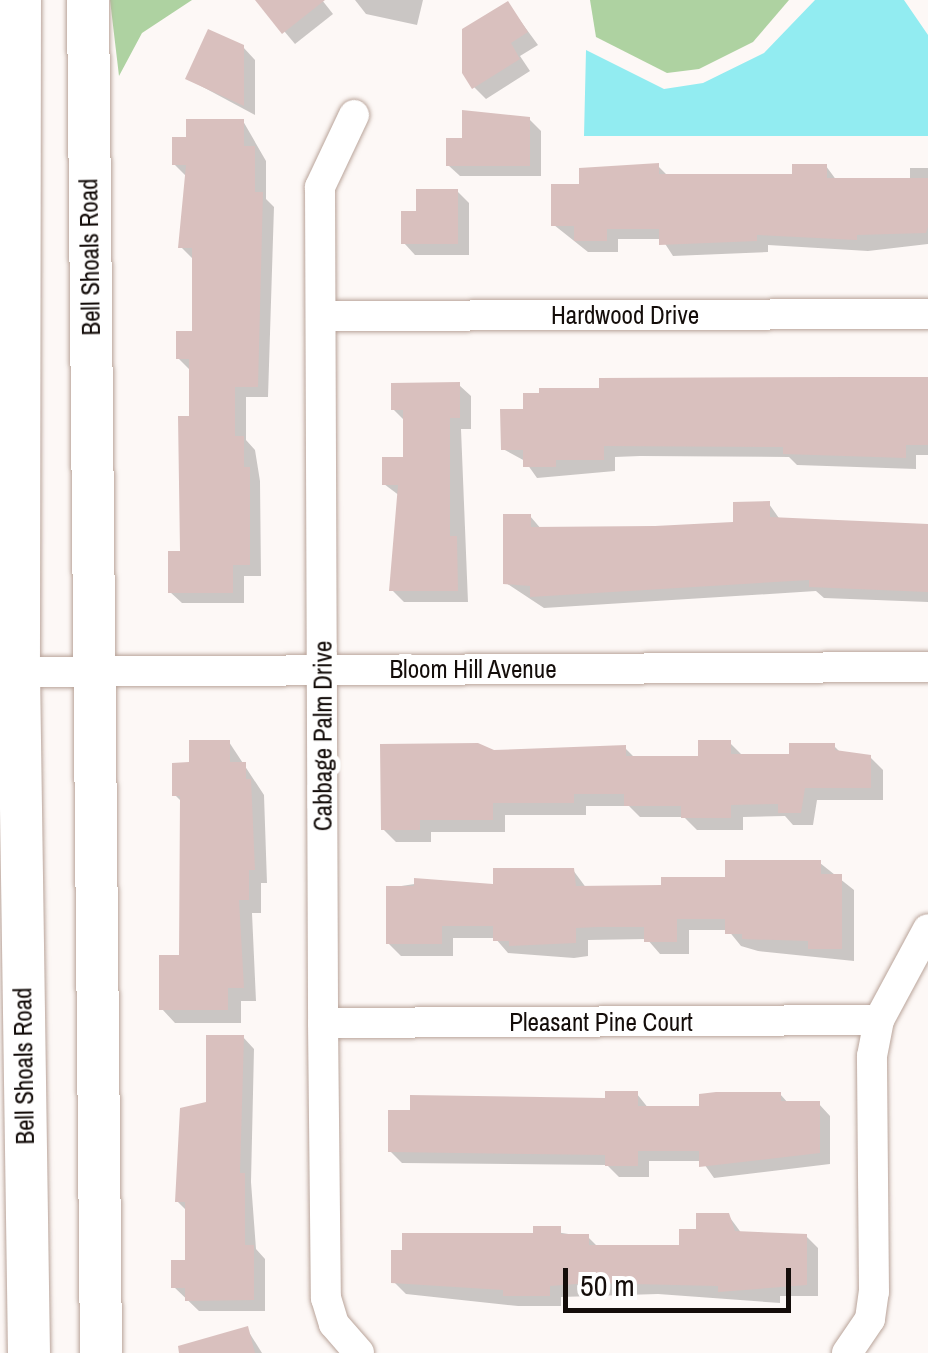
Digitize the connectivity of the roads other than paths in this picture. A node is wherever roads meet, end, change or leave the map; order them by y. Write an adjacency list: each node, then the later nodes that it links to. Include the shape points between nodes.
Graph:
1 (20, 0): 8 (main road, Bell Shoals Road)
2 (88, 0): 9 (main road, Bell Shoals Road)
3 (354, 115): 5 (street, Cabbage Palm Drive, via 320,187)
4 (928, 314): 5 (street, Hardwood Drive)
5 (321, 316): 7 (street, Cabbage Palm Drive)
6 (928, 667): 7 (street, Bloom Hill Avenue)
7 (323, 669): 9 (street, Bloom Hill Avenue); 12 (street, Cabbage Palm Drive)
8 (18, 672): 9 (street, Bloom Hill Avenue); 13 (main road, Bell Shoals Road)
9 (94, 672): 14 (main road, Bell Shoals Road)
10 (928, 930): 11 (street)
11 (879, 1020): 12 (street, Pleasant Pine Court); 16 (street, via 872,1056 874,1292 870,1319)
12 (323, 1024): 15 (street, Cabbage Palm Drive, via 326,1298 334,1324)
13 (29, 1353)
14 (102, 1353)
15 (359, 1353)
16 (846, 1353)

